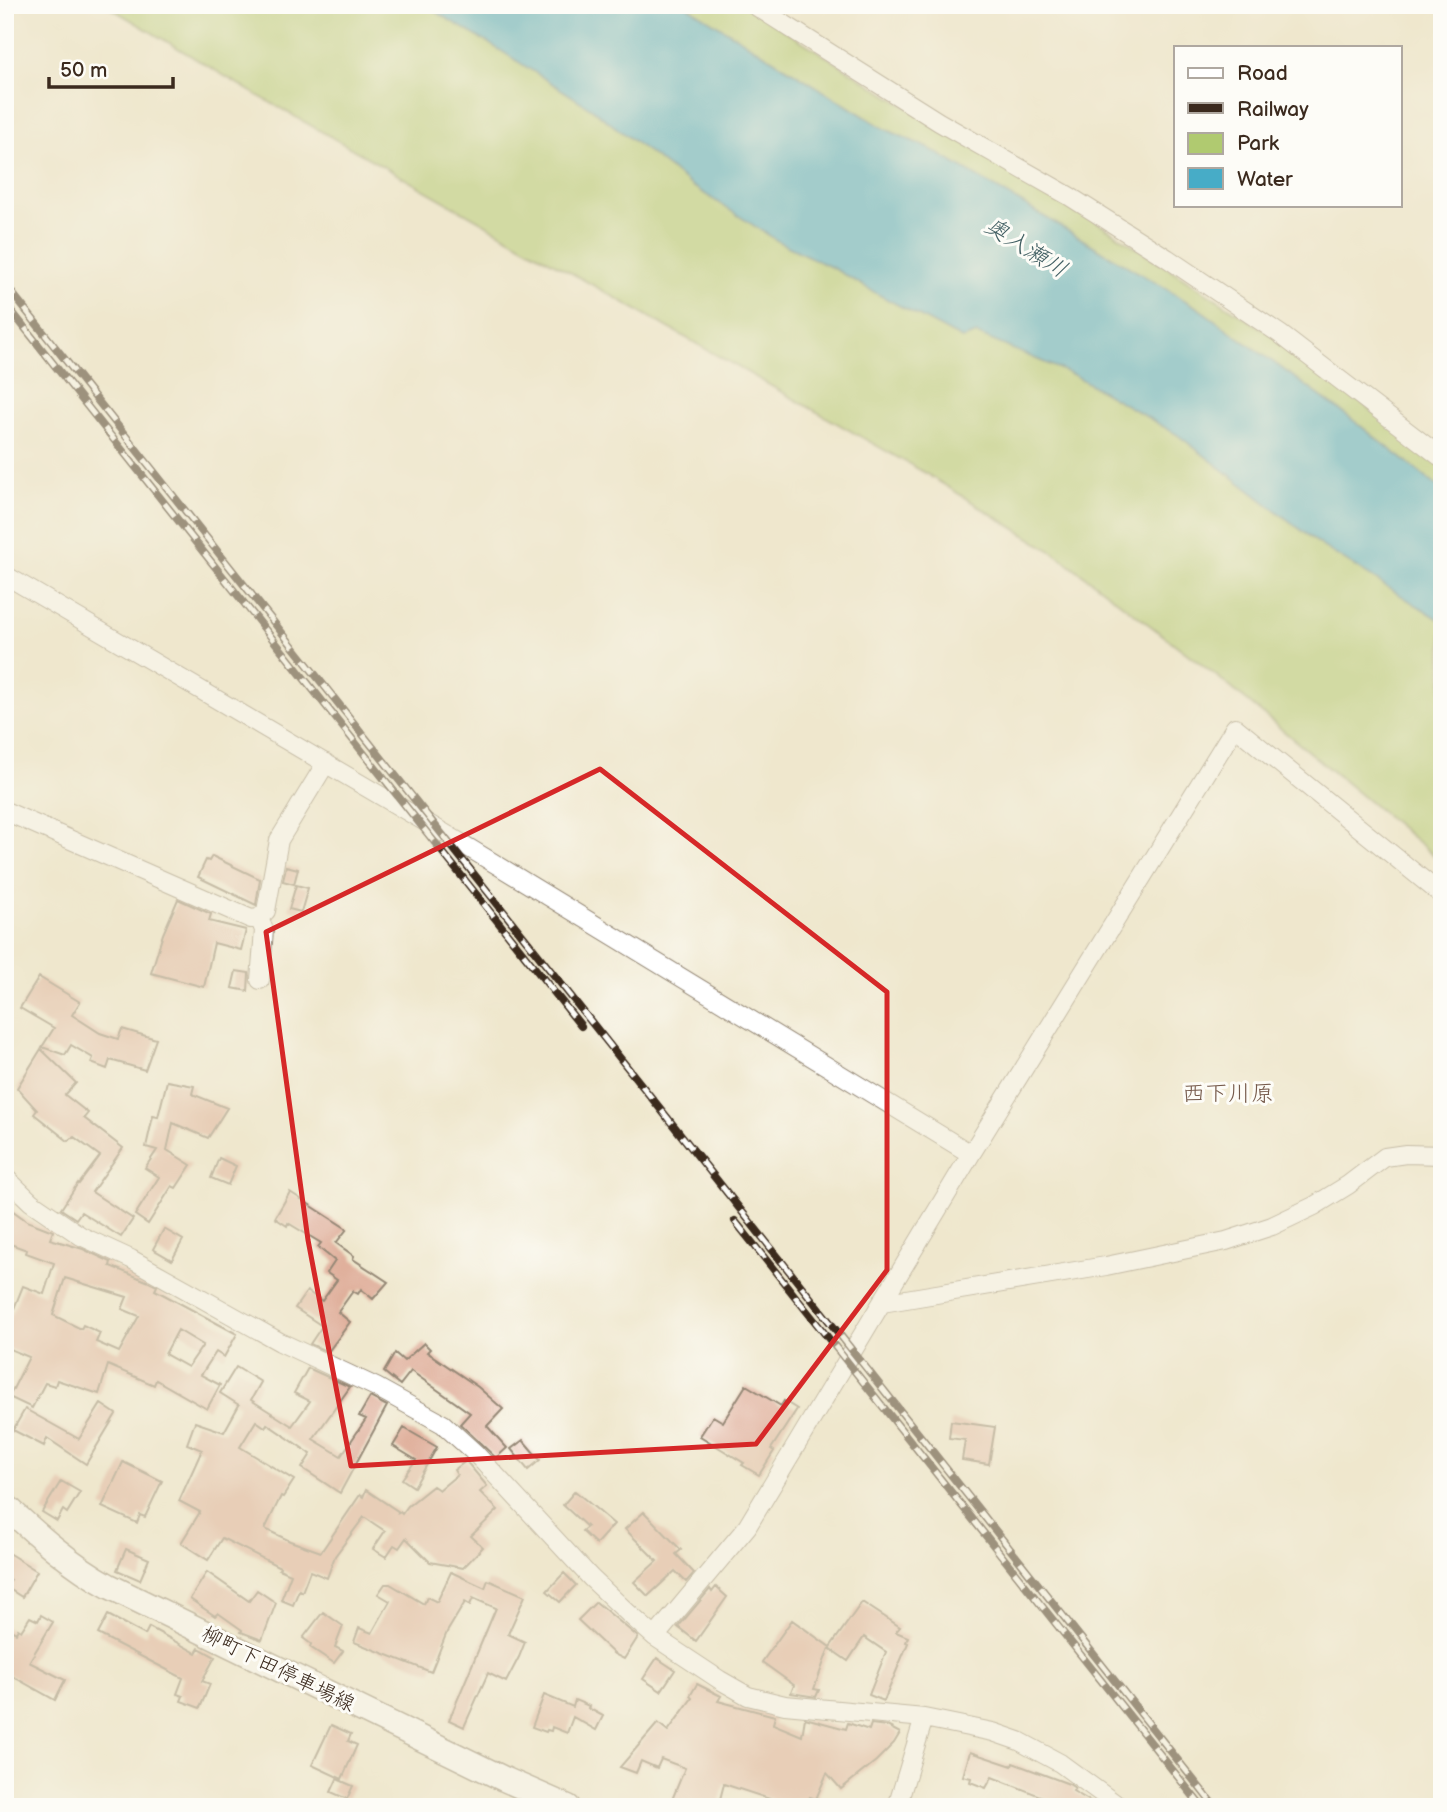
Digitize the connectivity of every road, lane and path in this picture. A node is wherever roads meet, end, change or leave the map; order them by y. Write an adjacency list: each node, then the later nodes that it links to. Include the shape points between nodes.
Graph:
1 (754, 5): 2 (street, via 1167,258 1280,334)
2 (1442, 458)
3 (5, 575): 4 (street)
4 (326, 764): 7 (street, via 279,840 266,911); 9 (street)
5 (5, 811): 7 (street, via 251,919)
6 (1442, 895): 9 (street, via 1235,727)
7 (260, 918): 8 (street, via 264,930)
8 (260, 980)
9 (971, 1154): 12 (street)
10 (1442, 1156): 12 (street, via 1385,1157 1314,1206 1226,1241)
11 (5, 1177): 14 (street, via 31,1202 81,1236 443,1424)
12 (881, 1303): 14 (street, via 747,1527)
13 (5, 1504): 16 (main road, 柳町下田停車場線, via 60,1553 109,1587)
14 (655, 1637): 15 (street, via 748,1696 805,1708)
15 (924, 1718): 17 (street); 18 (street, via 1019,1741 1060,1763)
16 (568, 1807)
17 (897, 1807)
18 (1120, 1807)

